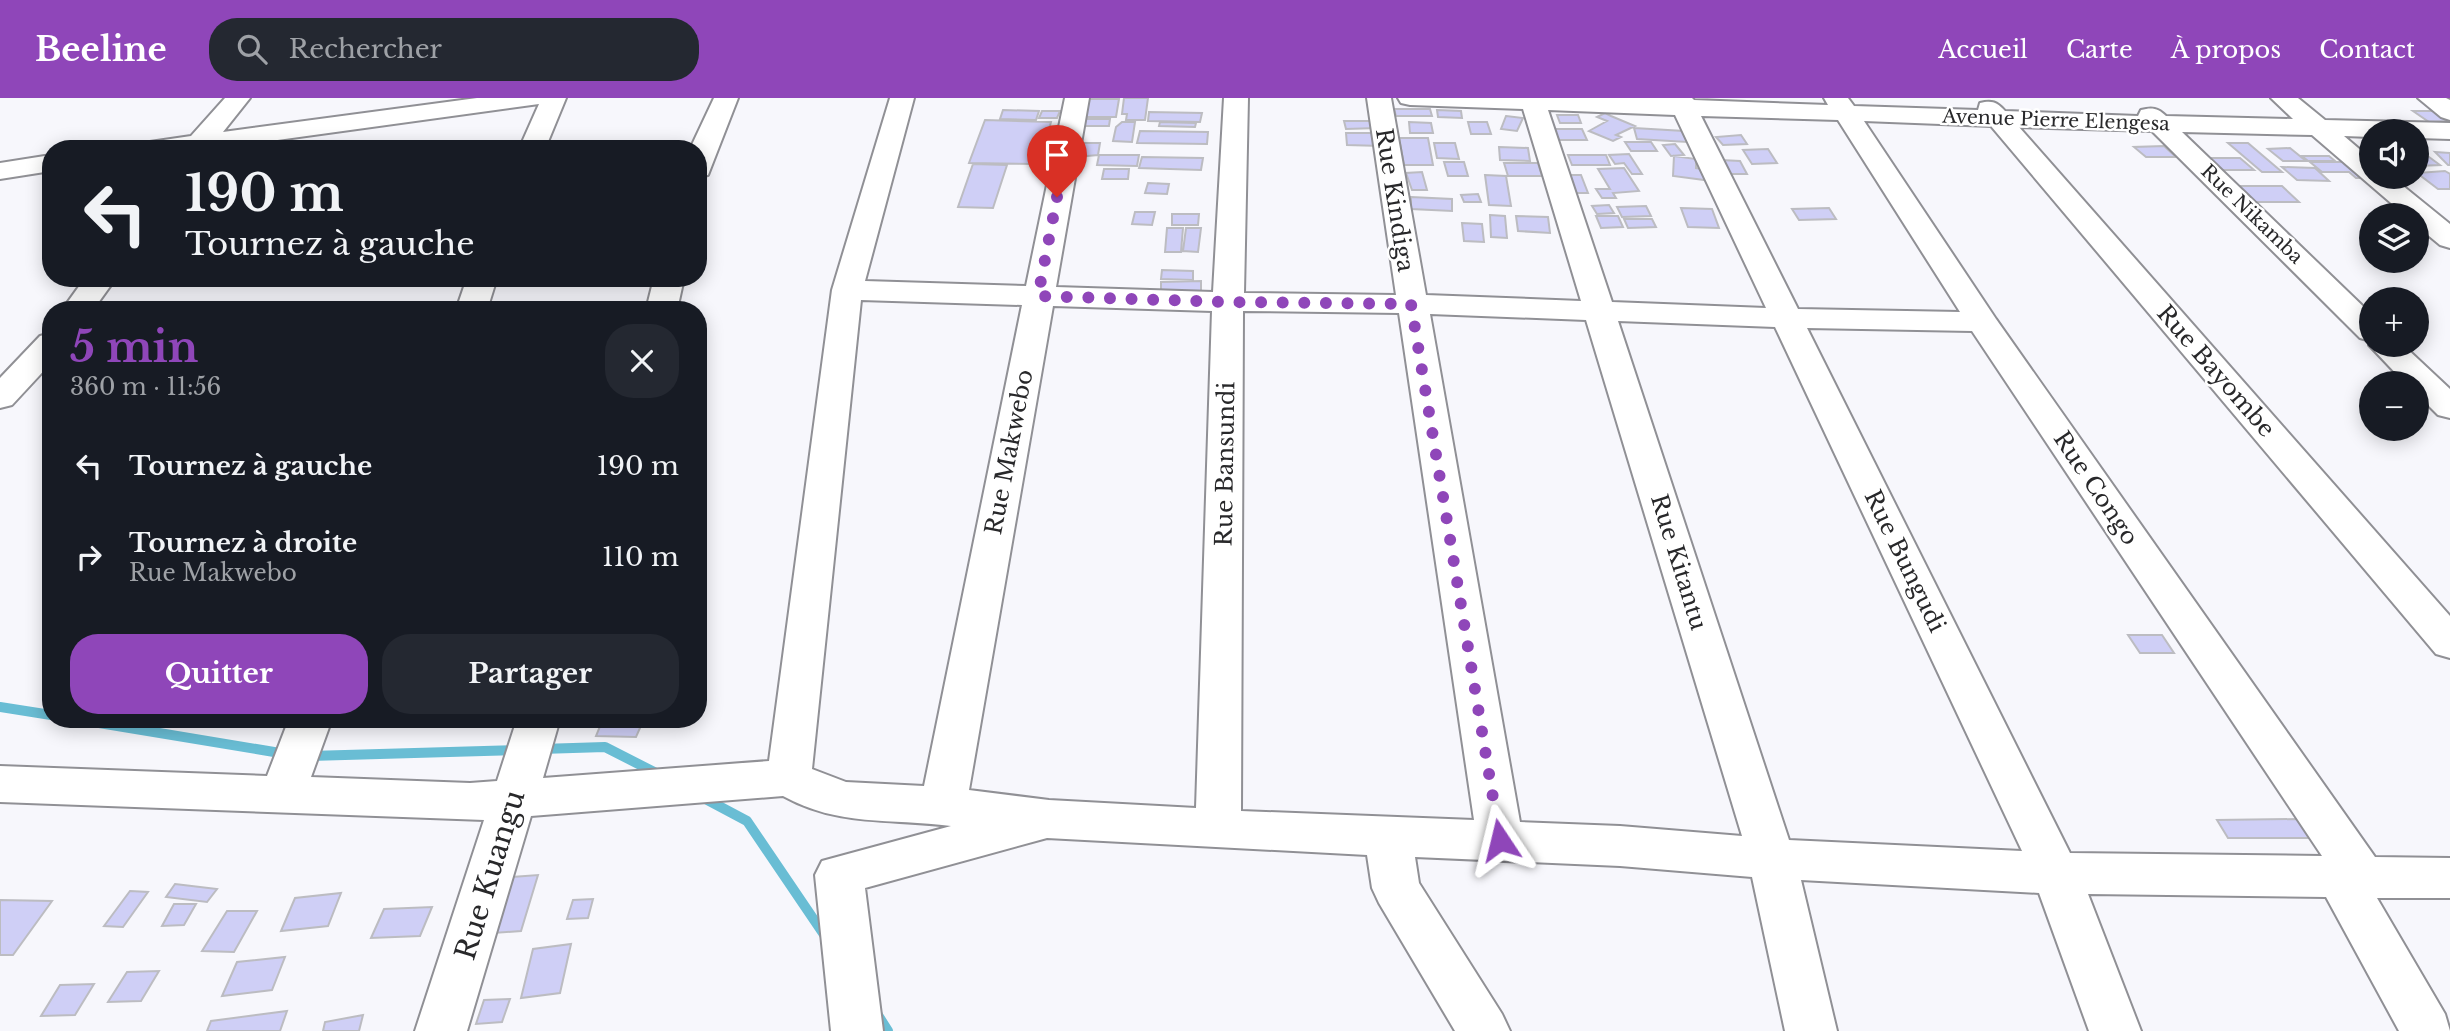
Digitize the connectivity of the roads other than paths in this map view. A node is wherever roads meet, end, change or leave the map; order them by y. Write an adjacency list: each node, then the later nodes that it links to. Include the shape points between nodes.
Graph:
1 (238, 98): 21 (street)
2 (533, 98): 22 (street)
3 (554, 98): 23 (street)
4 (726, 98): 24 (street)
5 (902, 98): 30 (street)
6 (1077, 98): 31 (street, Rue Makwebo)
7 (1236, 98): 32 (street, Rue Bansundi)
8 (1379, 98): 33 (street, Rue Kindiga)
9 (1410, 98): 13 (street, Avenue Pierre Elengesa)
10 (2133, 98): 18 (street, Rue Nikamba)
11 (2283, 98): 19 (street)
12 (2430, 98): 17 (street)
13 (1533, 100): 14 (street, Avenue Pierre Elengesa); 34 (street, Rue Kitantu)
14 (1682, 103): 15 (street, Avenue Pierre Elengesa); 35 (street, Rue Bungudi)
15 (1841, 105): 16 (street, Avenue Pierre Elengesa); 37 (street, Rue Congo)
16 (1990, 108): 18 (street, Avenue Pierre Elengesa); 42 (street, Rue Bayombe)
17 (2450, 112)
18 (2160, 124): 19 (street, Avenue Pierre Elengesa); 36 (street, Rue Nikamba)
19 (2320, 129): 20 (street, Avenue Pierre Elengesa); 25 (street)
20 (2450, 131)
21 (200, 140)
22 (232, 140)
23 (536, 140)
24 (707, 140)
25 (2359, 162)
26 (42, 164): 27 (street)
27 (0, 171)
28 (2390, 189): 29 (street)
29 (2450, 239)
30 (847, 290): 31 (street); 45 (street)
31 (1038, 296): 32 (street); 49 (street, Rue Makwebo)
32 (1228, 302): 33 (street); 51 (street, Rue Bansundi)
33 (1411, 304): 34 (street); 53 (street, Rue Kindiga)
34 (1600, 310): 35 (street); 54 (street, Rue Kitantu)
35 (1787, 318): 37 (street); 55 (street, Rue Bungudi)
36 (2359, 319)
37 (1982, 322): 56 (street, Rue Congo)
38 (42, 352): 40 (street)
39 (2397, 357): 41 (street)
40 (0, 398)
41 (2450, 408)
42 (2450, 643)
43 (308, 728): 47 (street)
44 (537, 728): 48 (street, Rue Kuangu)
45 (789, 778): 48 (street); 49 (street, via 846,801)
46 (0, 784): 47 (street)
47 (282, 794): 48 (street)
48 (513, 800): 58 (street, Rue Kuangu)
49 (943, 806): 50 (street)
50 (1049, 819): 51 (street); 59 (street, via 839,875)
51 (1217, 829): 52 (street)
52 (1388, 838): 53 (street); 60 (street, via 1396,888)
53 (1500, 840): 54 (street)
54 (1772, 859): 55 (street); 61 (street, Rue Kitantu)
55 (2056, 873): 56 (street); 62 (street, Rue Bungudi)
56 (2349, 874): 57 (street); 63 (street, Rue Congo)
57 (2450, 877)
58 (441, 1031)
59 (857, 1031)
60 (1483, 1031)
61 (1811, 1031)
62 (2115, 1031)
63 (2427, 1031)

